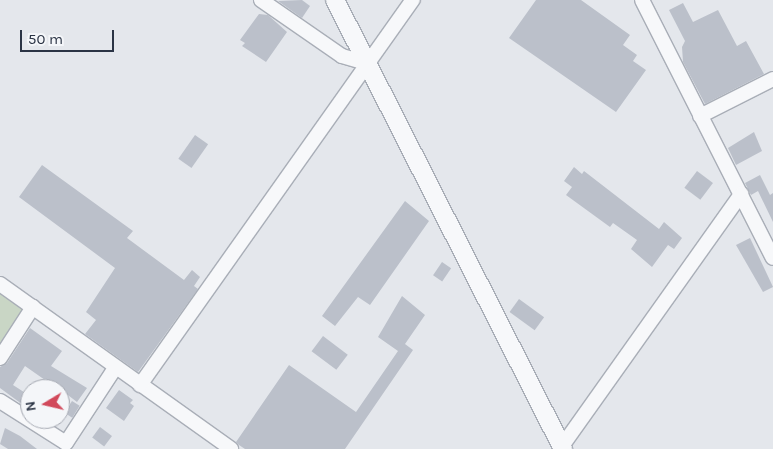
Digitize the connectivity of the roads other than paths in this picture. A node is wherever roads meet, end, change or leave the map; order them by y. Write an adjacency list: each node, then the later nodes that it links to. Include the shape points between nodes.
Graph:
1 (261, 0): 5 (street, via 342,56)
2 (335, 0): 5 (street)
3 (412, 0): 5 (street)
4 (642, 0): 7 (street)
5 (367, 63): 14 (street); 16 (street)
6 (773, 79): 7 (street)
7 (700, 116): 8 (street)
8 (741, 194): 9 (street); 16 (street)
9 (773, 258)
10 (0, 284): 11 (street)
11 (33, 307): 12 (street); 13 (street)
12 (0, 358)
13 (115, 368): 14 (street); 15 (street, via 66,443)
14 (140, 385): 17 (street)
15 (0, 401)
16 (562, 448)
17 (231, 449)

